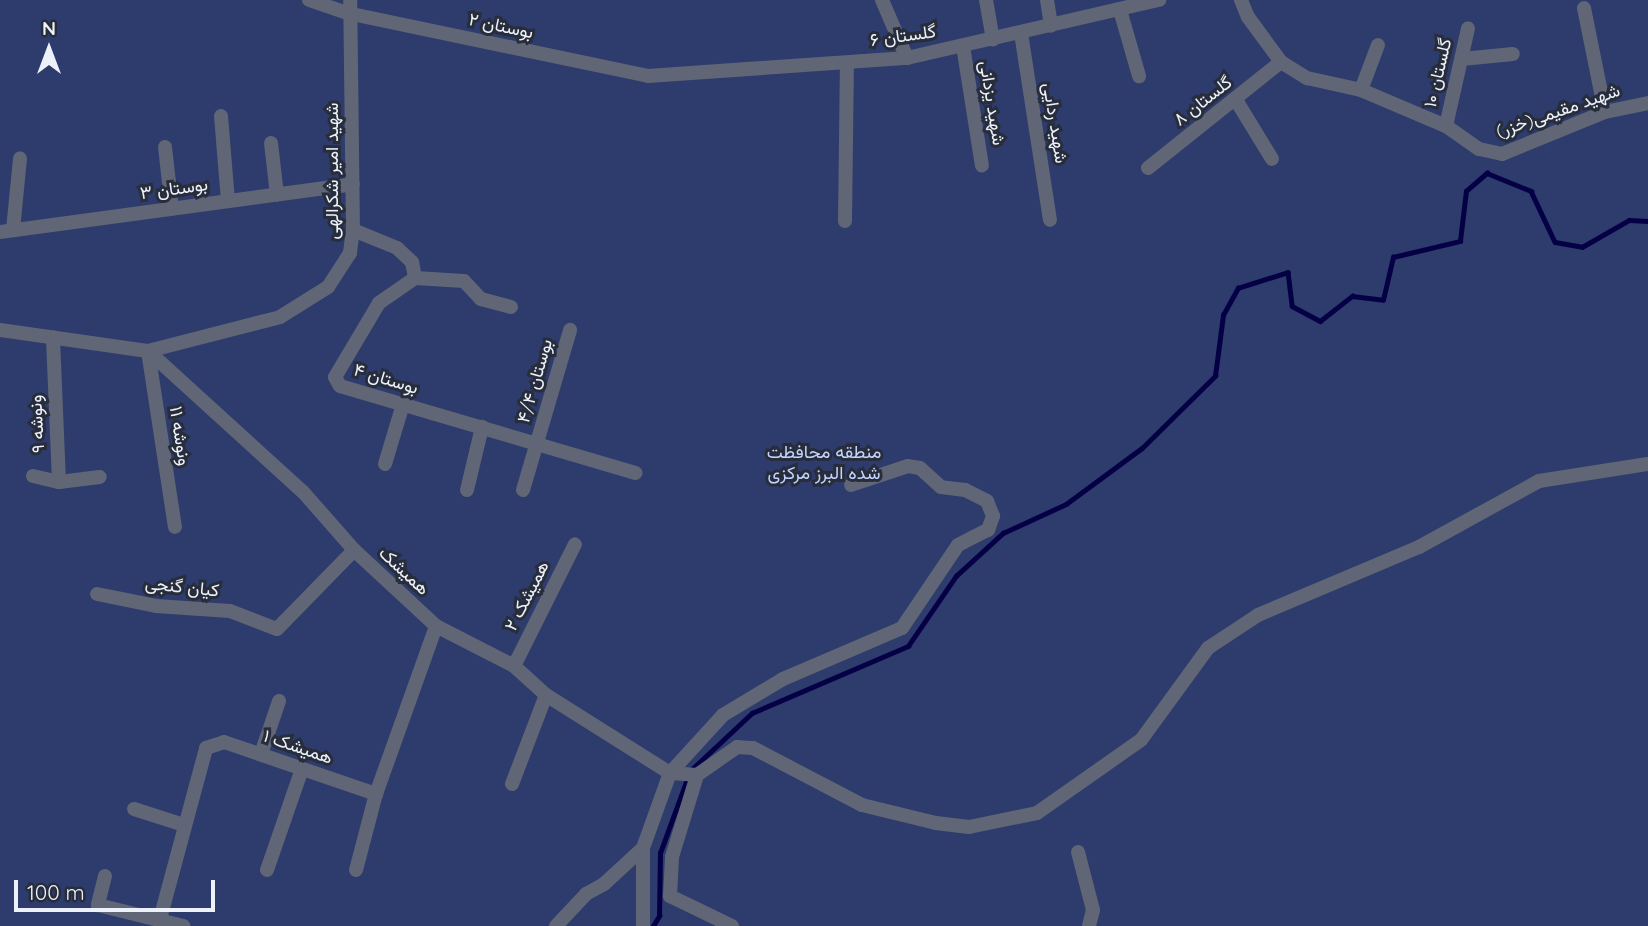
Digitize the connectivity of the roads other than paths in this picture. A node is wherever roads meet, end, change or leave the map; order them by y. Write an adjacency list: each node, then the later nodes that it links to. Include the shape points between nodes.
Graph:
1 (309, 0): 7 (street, بوستان ۲)
2 (882, 0): 17 (street)
3 (986, 0): 13 (street)
4 (1047, 0): 10 (street)
5 (1159, 0): 9 (street, گلستان ۶)
6 (1241, 0): 19 (street, شهید مقیمی(‌خزر), via 1248,18)
7 (348, 7): 21 (street, بوستان ۲); 35 (street, شهید امیر شکرالهی)
8 (1584, 8): 26 (street)
9 (1119, 10): 10 (street, گلستان ۶); 22 (street)
10 (1051, 26): 12 (street, گلستان ۶)
11 (1468, 28): 18 (street, گلستان ۱۰)
12 (1021, 33): 13 (street, گلستان ۶); 39 (street, شهید ردایی)
13 (993, 39): 15 (street, گلستان ۶)
14 (1378, 45): 23 (street)
15 (963, 46): 17 (street, گلستان ۶); 33 (street, شهید یزدانی)
16 (1513, 54): 18 (street)
17 (907, 58): 20 (street, گلستان ۶)
18 (1462, 59): 28 (street, گلستان ۱۰)
19 (1282, 62): 23 (street, شهید مقیمی(‌خزر), via 1307,78); 24 (street, گلستان ۸)
20 (847, 63): 21 (street, گلستان ۶); 40 (street)
21 (648, 76)
22 (1139, 76)
23 (1361, 90): 28 (street, شهید مقیمی(‌خزر))
24 (1236, 100): 32 (street); 34 (street, گلستان ۸)
25 (1648, 103): 26 (street, شهید مقیمی(‌خزر))
26 (1605, 111): 28 (street, شهید مقیمی(‌خزر), via 1502,154 1479,149)
27 (221, 116): 37 (street)
28 (1446, 126)
29 (271, 143): 36 (street)
30 (165, 146): 38 (street)
31 (20, 158): 42 (street)
32 (1272, 159)
33 (982, 166)
34 (1148, 169)
35 (353, 184): 36 (street, بوستان ۳); 41 (street, شهید امیر شکرالهی)
36 (277, 195): 37 (street, بوستان ۳)
37 (228, 201): 38 (street, بوستان ۳)
38 (172, 209): 42 (street, بوستان ۳)
39 (1050, 220)
40 (845, 221)
41 (353, 230): 43 (street, via 397,248 412,262); 48 (street, شهید امیر شکرالهی, via 350,253 328,286 280,317)
42 (6, 231)
43 (415, 278): 44 (street, via 464,281 481,299); 49 (street, بوستان ۴, via 379,303 335,377 340,386)
44 (511, 307)
45 (0, 330): 47 (street, شهید امیر شکرالهی)
46 (570, 330): 51 (street, بوستان ۴/۴)
47 (53, 337): 48 (street, شهید امیر شکرالهی); 57 (street, ونوشه ۹)
48 (148, 351): 61 (street, ونوشه ۱۱); 63 (street, همیشک, via 304,493)
49 (403, 404): 50 (street, بوستان ۴); 52 (street)
50 (482, 427): 51 (street, بوستان ۴); 59 (street)
51 (537, 443): 54 (street, بوستان ۴); 60 (street, بوستان ۴/۴)
52 (385, 464)
53 (1648, 464): 72 (street, via 1539,481 1419,547 1258,615 1208,648 1141,740 1037,813 969,827 936,823 862,805 753,748 737,747)
54 (635, 473)
55 (33, 476): 57 (street, ونوشه ۹)
56 (100, 477): 57 (street)
57 (60, 482)
58 (851, 485): 71 (street, via 908,467 920,468 941,487 965,490 987,500 993,516 988,530 958,545 902,628 783,679 723,715)
59 (467, 490)
60 (523, 490)
61 (175, 527)
62 (575, 544): 66 (street, همیشک ۲)
63 (354, 550): 64 (street, کیان گنجی, via 277,629 230,611 156,606); 65 (street, همیشک)
64 (97, 594)
65 (436, 626): 66 (street, همیشک); 74 (street)
66 (514, 666): 67 (street, همیشک)
67 (545, 695): 71 (street, همیشک); 73 (street)
68 (279, 701): 69 (street)
69 (261, 754): 70 (street, همیشک ۱); 76 (street, همیشک ۱, via 224,742 206,748)
70 (302, 769): 74 (street, همیشک ۱); 79 (street)
71 (675, 774): 72 (street); 77 (street)
72 (697, 775): 86 (street, via 671,858 670,896)
73 (512, 784)
74 (376, 794): 80 (street)
75 (134, 809): 76 (street)
76 (184, 825): 82 (street, همیشک ۱)
77 (643, 848): 83 (street); 85 (street, via 604,884 586,894)
78 (1078, 852): 87 (street, via 1093,910)
79 (267, 870)
80 (356, 870)
81 (105, 876): 82 (street, via 97,905)
82 (160, 919): 84 (street)
83 (642, 924)
84 (183, 926)
85 (556, 926)
86 (732, 926)
87 (1089, 926)

